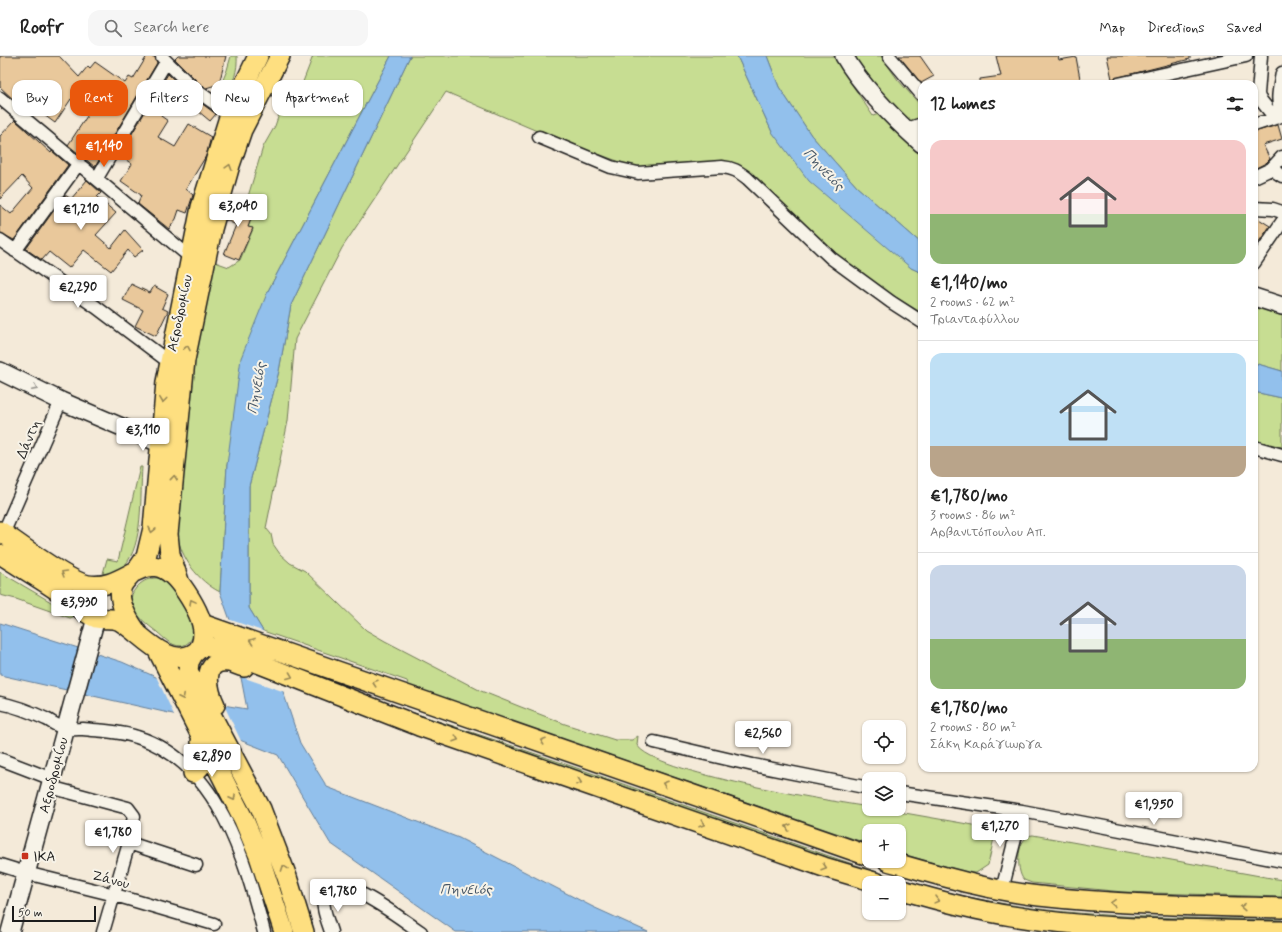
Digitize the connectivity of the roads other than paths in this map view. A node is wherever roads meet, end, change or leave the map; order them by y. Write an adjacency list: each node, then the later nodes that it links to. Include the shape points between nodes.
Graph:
1 (280, 56): 12 (main road, Αεροδρομίου)
2 (844, 56): 20 (main road, via 860,81)
3 (889, 56): 13 (street)
4 (1246, 56): 11 (street)
5 (1261, 56): 16 (street, via 1259,98)
6 (255, 58): 9 (main road, Αεροδρομίου); 10 (main road, Αεροδρομίου)
7 (164, 59): 14 (street, via 194,89); 27 (street)
8 (1282, 73): 16 (street, via 1278,99)
9 (245, 80)
10 (260, 80)
11 (1136, 80)
12 (264, 85)
13 (918, 91)
14 (211, 101)
15 (2, 103): 23 (street)
16 (1280, 115): 19 (street)
17 (229, 116): 33 (main road, Αεροδρομίου, via 201,207)
18 (249, 116): 47 (main road, Αεροδρομίου, one-way to 18, via 170,554 168,534 185,360 199,286 221,195)
19 (1258, 123)
20 (914, 127)
21 (539, 137): 37 (street, via 611,167 638,173 731,168 747,178 831,258)
22 (1282, 157): 24 (street)
23 (79, 162): 27 (street); 32 (street)
24 (1271, 170): 25 (street); 26 (street)
25 (1258, 175)
26 (1282, 176)
27 (97, 178): 33 (street)
28 (1258, 208): 29 (street)
29 (1282, 212)
30 (1282, 222): 34 (street)
31 (0, 240): 32 (street)
32 (15, 251): 38 (street)
33 (190, 257): 38 (main road, Αεροδρομίου)
34 (1258, 257)
35 (1258, 298): 36 (main road)
36 (1282, 306)
37 (918, 319)
38 (169, 362): 41 (main road, Αεροδρομίου, one-way to 41)
39 (0, 371): 40 (main road, one-way to 40)
40 (61, 401): 41 (main road); 44 (street, Δάντη)
41 (159, 443): 46 (main road, Αεροδρομίου, one-way to 46, via 153,528 146,557)
42 (1258, 448): 43 (street)
43 (1282, 455)
44 (2, 532): 48 (main road, one-way to 44, via 88,585 69,576)
45 (0, 554): 49 (main road)
46 (135, 571): 47 (main road, via 146,566 161,568); 48 (main road); 51 (main road, via 123,584 121,593 124,610)
47 (179, 581): 50 (main road, one-way to 47)
48 (101, 584): 49 (main road, via 92,593 89,601)
49 (96, 618): 51 (main road, via 116,619); 56 (main road, Αεροδρομίου)
50 (202, 624): 52 (main road, via 203,636); 67 (main road, one-way to 50)
51 (138, 634): 53 (main road)
52 (198, 649): 53 (main road, via 179,657); 54 (main road); 57 (main road, via 189,662 188,671)
53 (161, 656): 59 (main road, one-way to 59)
54 (228, 657): 57 (main road, via 213,667 208,674 210,692 220,718); 73 (main road, one-way to 73, via 266,667 419,726)
55 (0, 703): 56 (street)
56 (66, 727): 61 (street, via 123,733 145,739 164,750); 62 (main road, Αεροδρομίου)
57 (222, 735): 84 (main road, one-way to 57, via 276,847 257,801)
58 (654, 742): 63 (street, via 760,767)
59 (203, 743): 61 (main road, via 203,762); 83 (main road, one-way to 83, via 244,820)
60 (0, 759): 62 (street)
61 (193, 773): 82 (street, via 232,830 244,861)
62 (51, 783): 66 (street, via 128,808 134,821); 72 (main road, Αεροδρομίου)
63 (862, 787)
64 (906, 794): 65 (street)
65 (1022, 811): 68 (street); 74 (street)
66 (129, 843): 70 (street); 76 (street)
67 (862, 854)
68 (1282, 862)
69 (0, 865): 72 (street, Ζάνου)
70 (196, 865)
71 (906, 866): 74 (main road, via 960,882)
72 (26, 873): 76 (street, Ζάνου); 80 (main road, Αεροδρομίου)
73 (862, 878)
74 (1002, 890): 77 (main road, one-way to 74, via 1114,903)
75 (906, 891): 79 (main road, one-way to 79, via 983,911 1055,922 1123,928)
76 (115, 895): 78 (street, Ζάνου); 81 (street)
77 (1282, 908)
78 (214, 924)
79 (1282, 931)
80 (10, 932)
81 (103, 932)
82 (264, 932)
83 (284, 932)
84 (304, 932)
85 (330, 932): 86 (street, via 323,903 324,895 334,886 342,886 367,897)
86 (421, 932)

